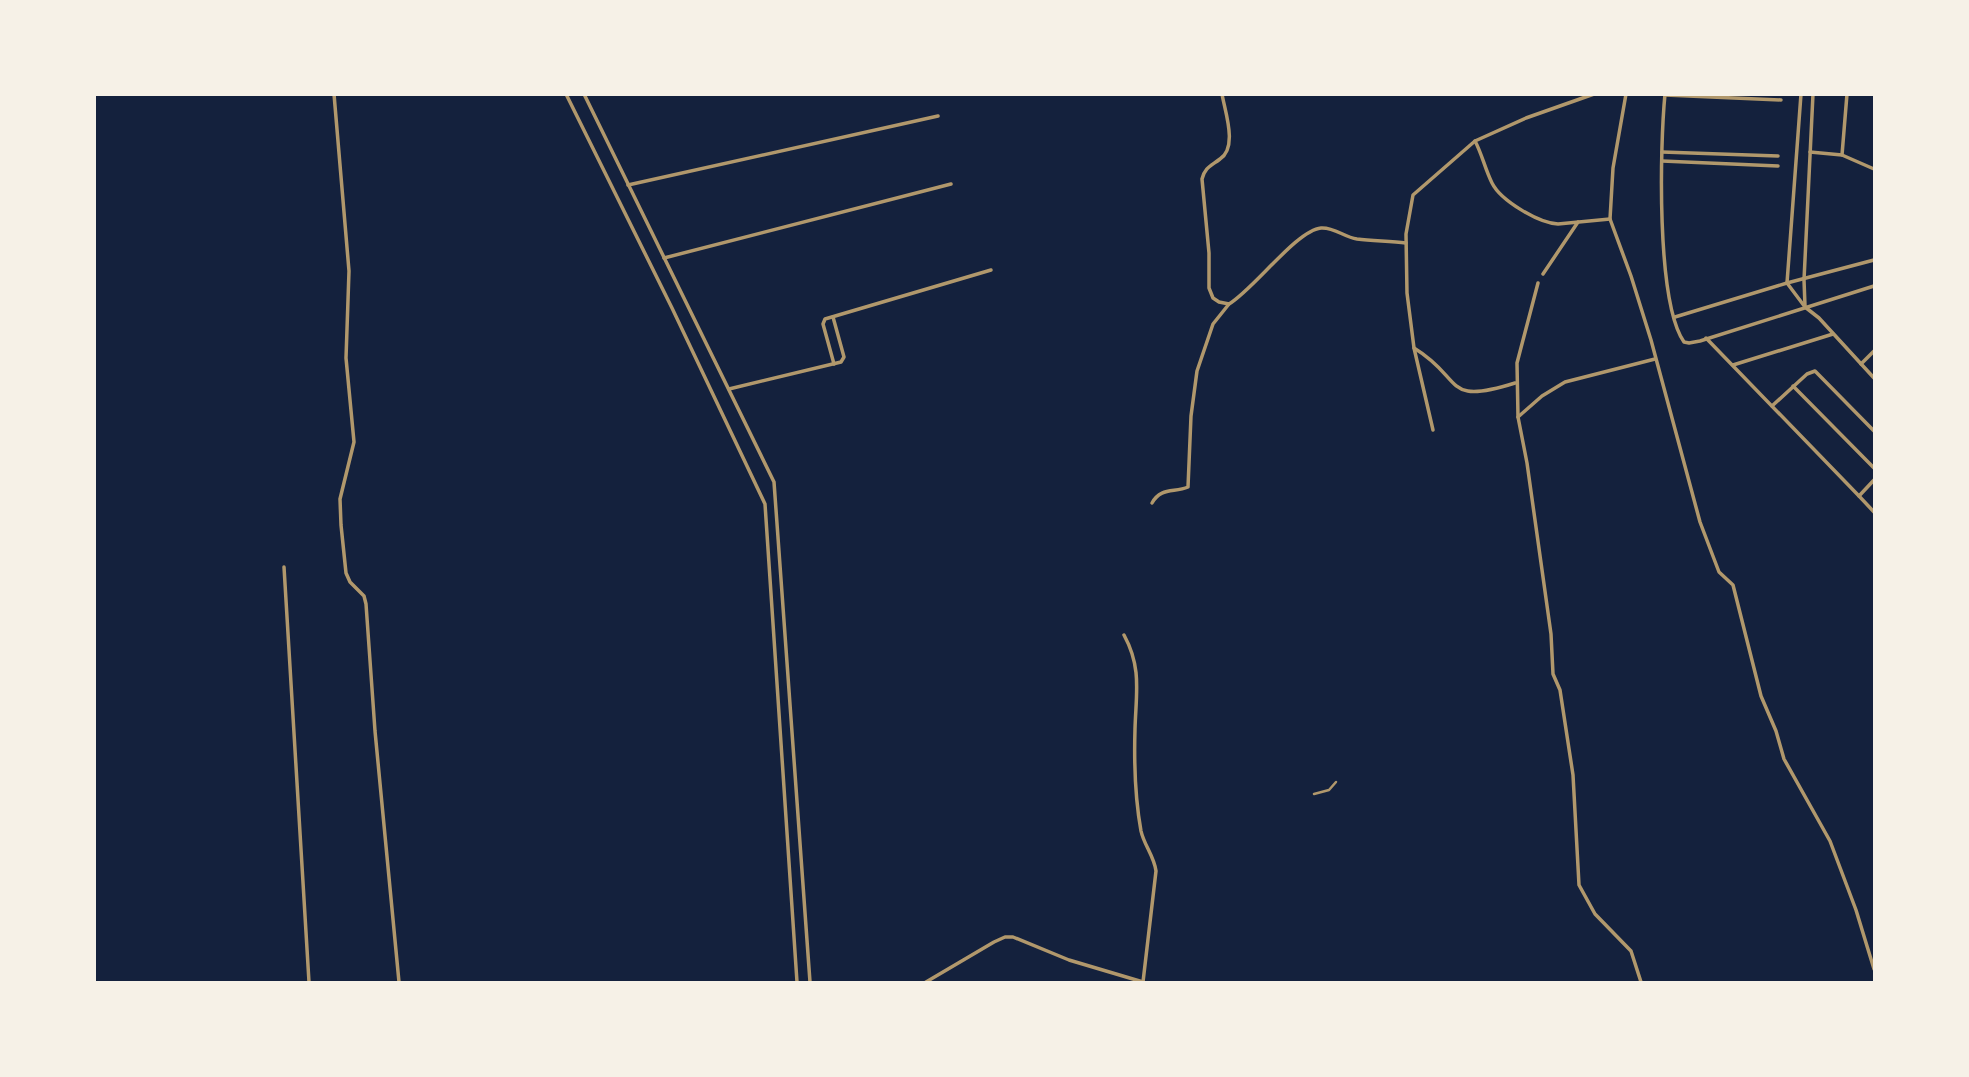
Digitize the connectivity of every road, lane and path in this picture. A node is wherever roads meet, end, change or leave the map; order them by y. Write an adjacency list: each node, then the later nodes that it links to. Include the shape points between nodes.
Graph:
1 (334, 94): 68 (street, via 349,271 346,358 354,442 340,499 344,558 350,582 366,604)
2 (566, 94): 69 (street, via 765,504)
3 (584, 94): 25 (street)
4 (1222, 94): 37 (street, via 1227,149 1204,171 1202,179 1209,288 1213,298)
5 (1594, 94): 14 (street)
6 (1626, 94): 26 (street)
7 (1801, 94): 34 (street)
8 (1813, 94): 16 (street)
9 (1847, 94): 18 (street)
10 (1665, 95): 11 (street); 15 (street)
11 (1736, 97): 12 (street)
12 (1781, 100)
13 (938, 116): 25 (street)
14 (1475, 141): 27 (street, via 1493,184 1506,198 1549,223); 28 (street, via 1413,195)
15 (1662, 152): 17 (street); 20 (street)
16 (1810, 152): 18 (street); 33 (street)
17 (1727, 155): 19 (street); 21 (street)
18 (1842, 155): 23 (street)
19 (1778, 156)
20 (1662, 161): 21 (street); 40 (street, via 1662,225)
21 (1727, 164): 22 (street)
22 (1778, 166)
23 (1874, 169)
24 (951, 184): 29 (street)
25 (628, 185): 29 (street)
26 (1610, 219): 27 (street); 45 (street, via 1632,276)
27 (1579, 221): 32 (street)
28 (1407, 243): 37 (street, via 1316,229); 43 (street)
29 (664, 258): 52 (street)
30 (1874, 260): 33 (street)
31 (991, 270): 39 (street)
32 (1543, 274)
33 (1804, 280): 34 (street); 38 (street)
34 (1787, 283): 38 (street); 40 (street)
35 (1538, 284): 50 (street)
36 (1874, 286): 38 (street)
37 (1229, 304): 60 (street, via 1213,324 1196,371 1188,487 1163,492)
38 (1805, 307): 41 (street); 42 (street)
39 (833, 317): 46 (street, via 844,357); 46 (street, via 823,324)
40 (1674, 317): 42 (street, via 1684,342)
41 (1833, 334): 47 (street); 48 (street)
42 (1706, 338): 47 (street)
43 (1414, 348): 50 (street, via 1467,393); 55 (street)
44 (1874, 351): 48 (street)
45 (1655, 359): 54 (street, via 1564,382); 66 (street, via 1700,522 1719,572 1733,585 1761,696 1784,759 1830,841)
46 (834, 364): 52 (street)
47 (1733, 365): 53 (street)
48 (1861, 365): 49 (street)
49 (1874, 378)
50 (1516, 382): 54 (street)
51 (1793, 386): 53 (street); 56 (street, via 1815,371); 57 (street)
52 (729, 389): 70 (street, via 776,492)
53 (1772, 406): 59 (street)
54 (1518, 417): 73 (street, via 1553,674 1560,690 1573,775 1580,890 1595,914 1631,951)
55 (1433, 430)
56 (1874, 431)
57 (1874, 468)
58 (1874, 480): 59 (street)
59 (1859, 496): 61 (street)
60 (1152, 503)
61 (1874, 512)
62 (284, 568): 67 (street)
63 (1124, 635): 72 (street, via 1134,652 1138,677 1136,769 1142,833 1156,871)
64 (1336, 782): 65 (street, via 1329,790)
65 (1314, 794)
66 (1874, 969)
67 (309, 982)
68 (399, 982)
69 (797, 982)
70 (810, 982)
71 (926, 982): 72 (street, via 1005,937)
72 (1143, 982)
73 (1642, 982)

